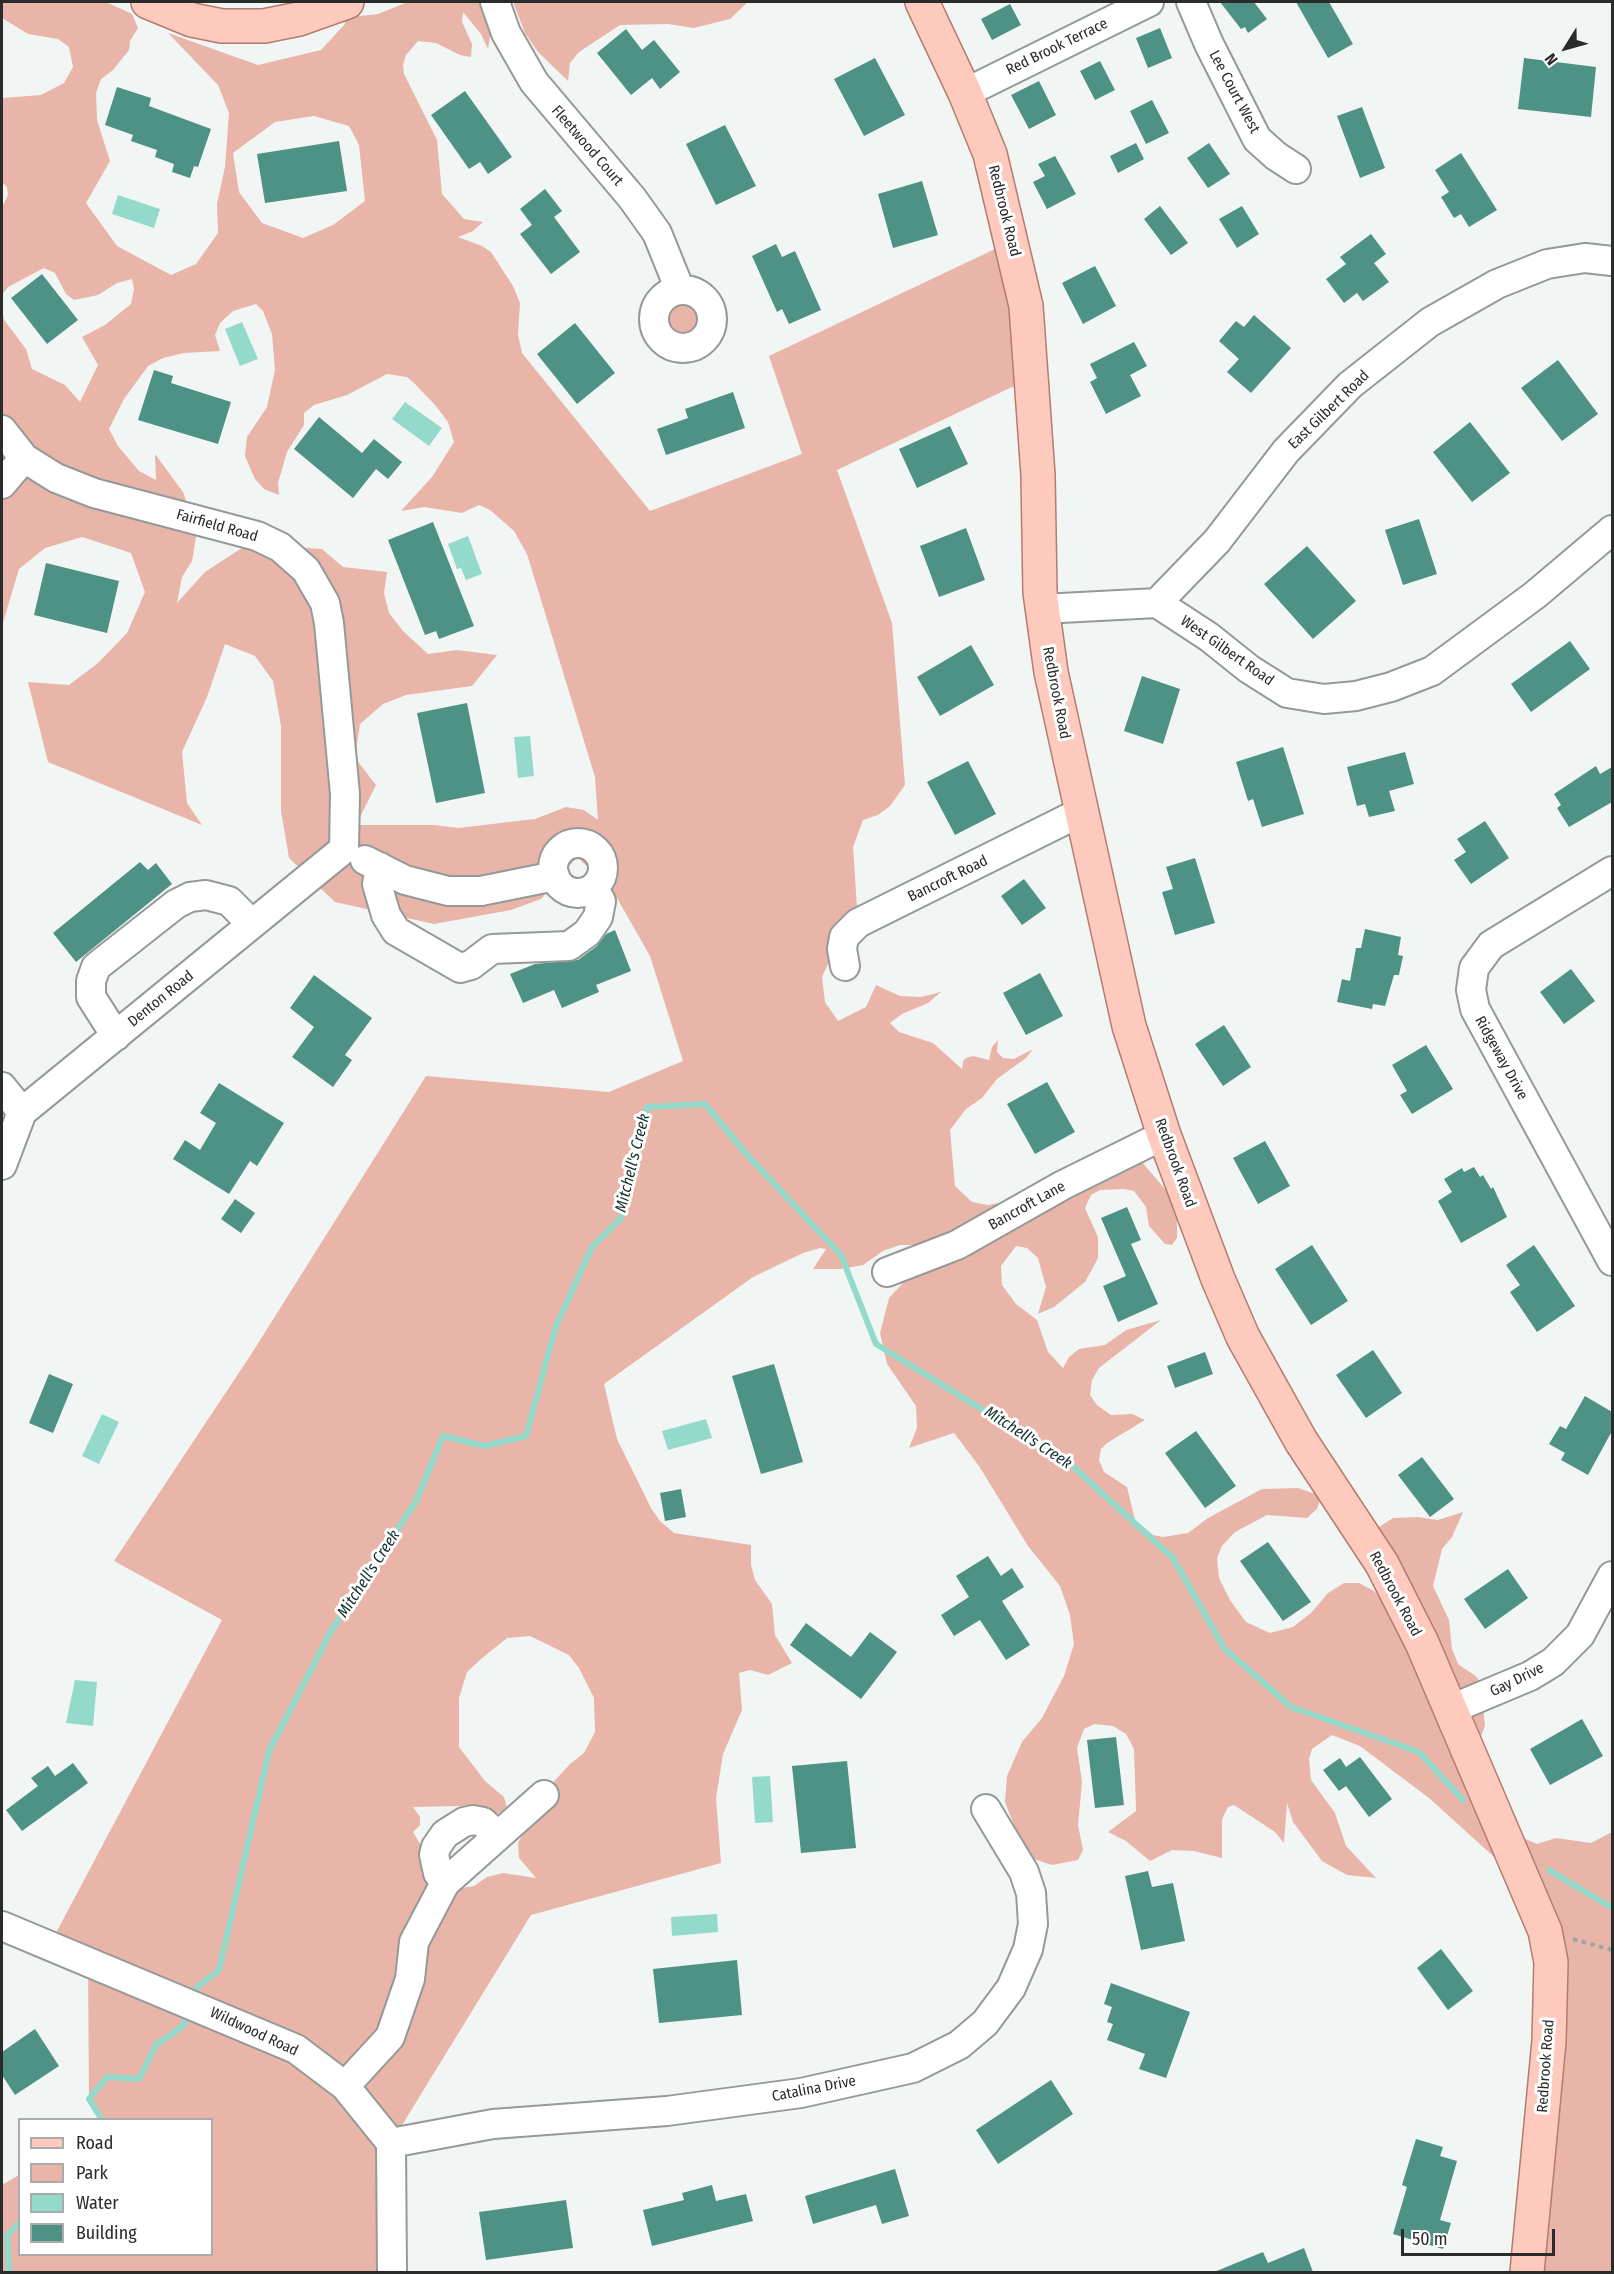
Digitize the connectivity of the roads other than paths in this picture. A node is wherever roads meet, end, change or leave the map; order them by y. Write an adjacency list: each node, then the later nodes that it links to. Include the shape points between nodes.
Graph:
1 (148, 2): 2 (main road, via 192,20 222,26 264,26 299,19)
2 (346, 2)
3 (495, 2): 10 (street, Fleetwood Court, via 534,82 657,233)
4 (922, 2): 7 (main road, Redbrook Road)
5 (1149, 2): 7 (street, Red Brook Terrace)
6 (1191, 2): 8 (street, Lee Court West, via 1257,139)
7 (965, 93): 16 (main road, Redbrook Road, via 996,174 1026,306 1038,475)
8 (1296, 169)
9 (1612, 261): 15 (street, East Gilbert Road, via 1585,258 1547,264 1497,284 1430,322 1350,385 1286,451 1216,541)
10 (681, 290)
11 (2, 430): 12 (street, Fairfield Road)
12 (24, 458): 13 (street); 18 (street, Fairfield Road, via 56,478 93,493 257,536 280,547 306,570 325,603 329,623 345,794)
13 (2, 484)
14 (1612, 530): 15 (street, West Gilbert Road, via 1535,595 1432,671 1356,696 1324,699 1287,693)
15 (1157, 603): 16 (street)
16 (1042, 609): 17 (main road, Redbrook Road, via 1051,672)
17 (1082, 812): 24 (street, Bancroft Road, via 858,923 844,937); 28 (main road, Redbrook Road, via 1129,1026)
18 (344, 849): 19 (street); 23 (street, Denton Road)
19 (380, 867): 21 (street, via 405,880 448,891 481,891); 22 (street, via 377,884 386,915 396,931 460,968 471,965 492,949 569,946 587,933 598,917 601,901)
20 (1612, 871): 30 (street, Ridgeway Drive, via 1491,945 1474,968 1471,990 1475,1009)
21 (555, 876): 22 (street, via 570,892); 22 (street, via 559,852 574,843 583,843 602,859 602,876)
22 (593, 888)
23 (252, 924): 25 (street, Denton Road); 25 (street, via 229,901 206,895 190,897 96,967 90,981 91,997)
24 (845, 966)
25 (116, 1036): 27 (street, Denton Road)
26 (2, 1087): 27 (street)
27 (22, 1112): 29 (street)
28 (1164, 1135): 31 (street, Bancroft Lane, via 1063,1185 957,1245); 33 (main road, Redbrook Road, via 1243,1337 1301,1442 1382,1564 1422,1643)
29 (2, 1165)
30 (1612, 1261)
31 (887, 1272)
32 (1612, 1576): 33 (street, Gay Drive, via 1580,1635 1553,1662 1530,1676)
33 (1449, 1710): 40 (main road, Redbrook Road, via 1545,1931 1551,1962 1549,2041)
34 (544, 1796): 37 (street, via 445,1883 414,1942 411,1978 390,2037)
35 (986, 1809): 38 (street, Catalina Drive, via 1024,1872 1031,1893 1033,1924 1028,1949 1011,1988 985,2023 958,2045 913,2068 801,2093 667,2111 493,2124)
36 (2, 1926): 37 (street, Wildwood Road, via 296,2049)
37 (345, 2086): 38 (street, Wildwood Road)
38 (391, 2143): 39 (street)
39 (392, 2272)
40 (1527, 2272)

